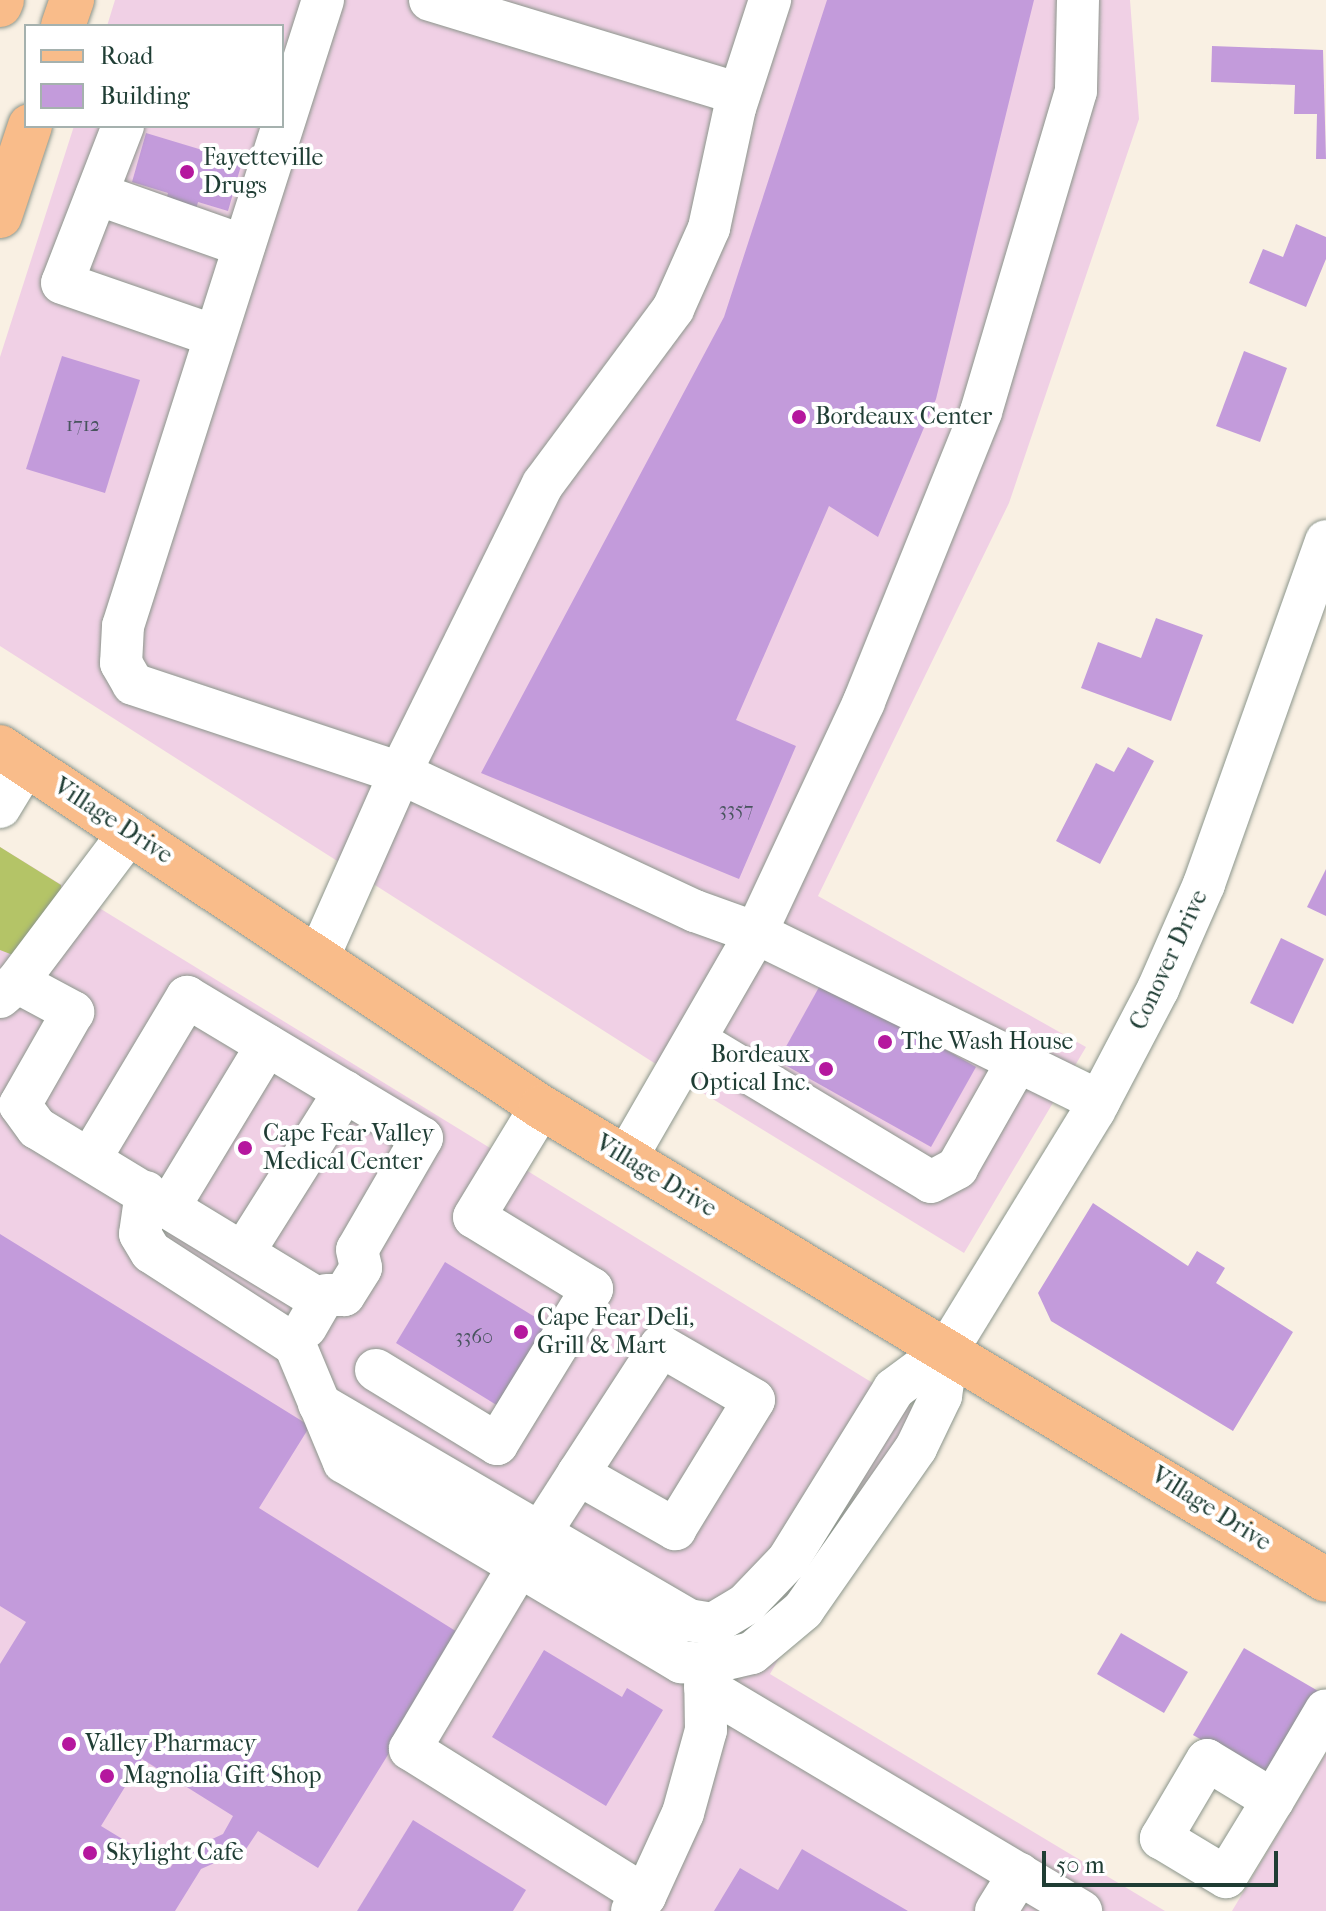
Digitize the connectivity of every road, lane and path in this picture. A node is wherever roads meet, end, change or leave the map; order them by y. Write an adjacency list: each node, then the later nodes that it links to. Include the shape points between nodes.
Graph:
1 (72, 0): 6 (main road)
2 (323, 0): 8 (street)
3 (430, 0): 7 (street)
4 (770, 0): 7 (street)
5 (1078, 0): 21 (street, via 1076,91 981,412 864,702)
6 (64, 24)
7 (739, 94): 18 (street, via 709,228 673,309 543,484)
8 (286, 104)
9 (29, 128): 13 (main road)
10 (122, 128): 12 (street)
11 (279, 128): 14 (street)
12 (97, 194): 14 (street); 15 (street, via 62,283)
13 (0, 216)
14 (244, 246): 15 (street)
15 (215, 336): 18 (street, via 123,626 121,663 133,684)
16 (1326, 541): 28 (street, Conover Drive, via 1204,884 1158,989)
17 (13, 755): 19 (street); 20 (main road, Village Drive)
18 (400, 773): 21 (street, via 695,911); 22 (street)
19 (0, 807)
20 (130, 832): 22 (main road, Village Drive); 23 (street)
21 (756, 933): 24 (street); 26 (street)
22 (319, 956): 29 (main road, Village Drive)
23 (8, 989): 31 (street, via 73,1012 20,1105 37,1128)
24 (695, 1040): 26 (street, via 931,1182 957,1168); 30 (street)
25 (267, 1045): 27 (street); 31 (street, via 187,997); 32 (street)
26 (1019, 1059): 28 (street)
27 (345, 1091): 33 (street); 34 (street, via 422,1138 357,1250 336,1253 319,1280)
28 (1099, 1101): 36 (street, Conover Drive)
29 (541, 1107): 30 (main road, Village Drive); 37 (street, via 474,1217 592,1289 497,1444)
30 (626, 1158): 36 (main road, Village Drive)
31 (90, 1159): 32 (street)
32 (158, 1199): 33 (street); 35 (street, via 140,1234 151,1252)
33 (243, 1253): 34 (street)
34 (324, 1298): 35 (street)
35 (295, 1345): 39 (street, via 344,1462)
36 (948, 1349): 40 (main road, Village Drive); 41 (street, via 894,1389 788,1560 746,1604)
37 (376, 1370)
38 (578, 1474): 39 (street)
39 (530, 1549): 41 (street, via 688,1620); 45 (street, via 410,1749)
40 (1326, 1580)
41 (708, 1659): 44 (street); 45 (street, via 706,1730 683,1813)
42 (1326, 1710): 43 (street)
43 (1273, 1800)
44 (1019, 1874): 46 (street); 47 (street)
45 (638, 1904)
46 (996, 1911)
47 (1081, 1911)

